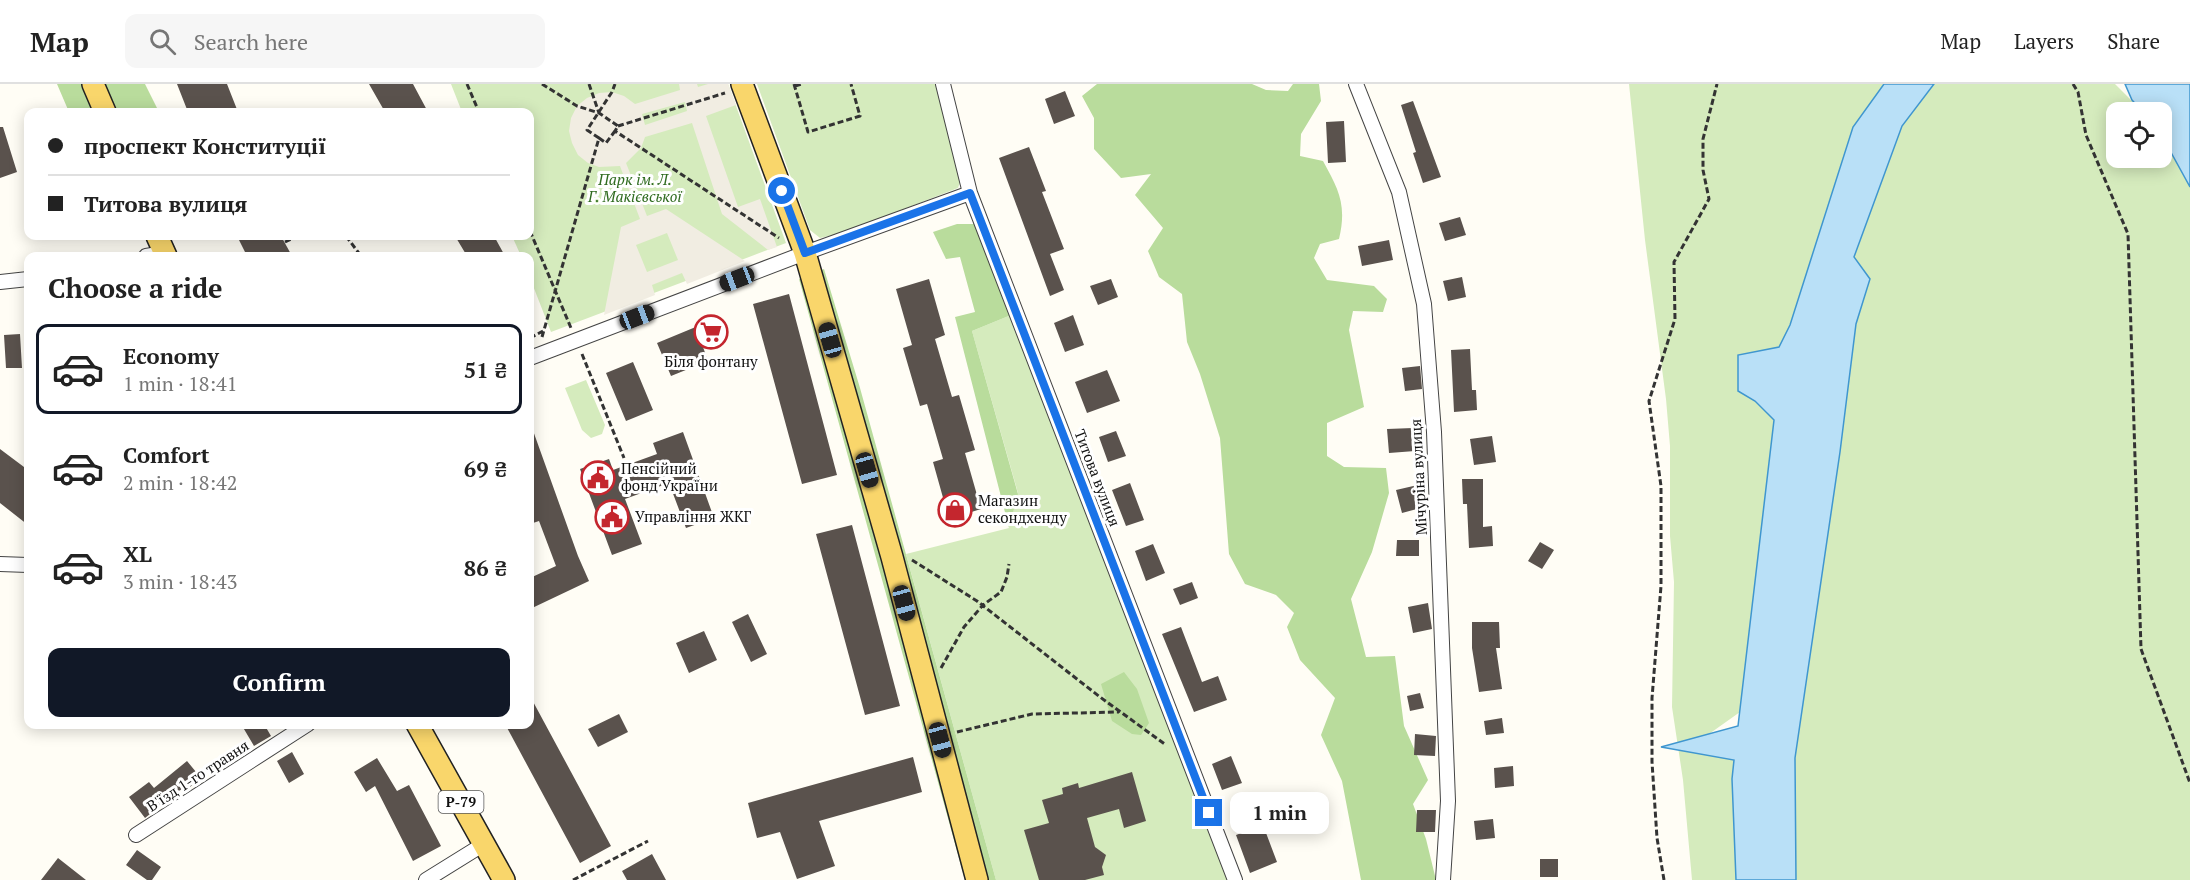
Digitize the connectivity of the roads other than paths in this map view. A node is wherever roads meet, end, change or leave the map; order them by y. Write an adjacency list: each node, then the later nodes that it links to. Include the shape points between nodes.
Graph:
1 (93, 84): 5 (main road)
2 (943, 84): 6 (street, Титова вулиця)
3 (1356, 84): 21 (street, Мічуріна вулиця, via 1399,192 1424,304 1434,432 1448,801)
4 (736, 88): 7 (main road)
5 (103, 108)
6 (970, 193): 7 (street); 20 (street, Титова вулиця)
7 (796, 248): 10 (street); 19 (main road, via 892,557)
8 (24, 279): 9 (street)
9 (0, 282)
10 (534, 357)
11 (0, 564): 12 (street)
12 (24, 565)
13 (300, 729): 15 (street, В'їзд 1-го травня)
14 (420, 729): 16 (main road, Р-79)
15 (136, 835)
16 (484, 844): 17 (street); 18 (main road, Р-79)
17 (426, 880)
18 (504, 880)
19 (977, 880)
20 (1235, 880)
21 (1444, 880)

